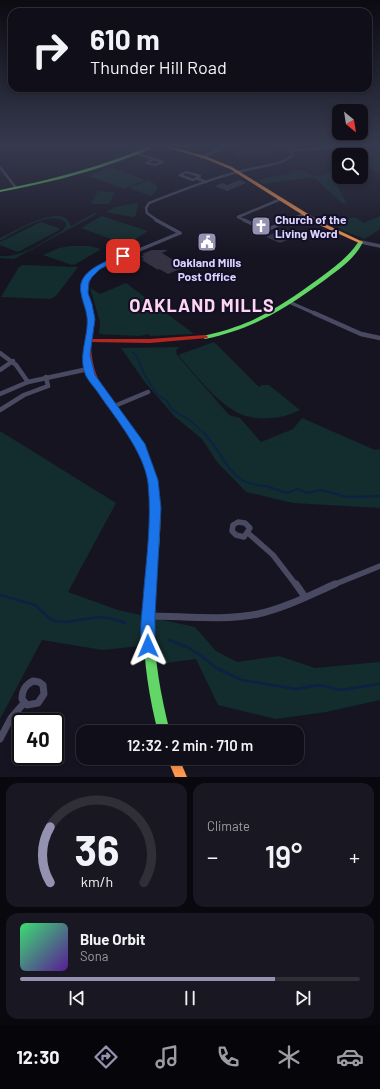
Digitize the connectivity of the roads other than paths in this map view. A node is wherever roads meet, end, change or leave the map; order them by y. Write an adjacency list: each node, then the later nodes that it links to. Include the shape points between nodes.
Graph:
1 (12, 183): 5 (street)
2 (37, 183): 5 (street)
3 (202, 183): 13 (street, via 156,199 147,206 146,211 149,215 180,233 104,265 89,276 84,287 91,319)
4 (256, 183): 7 (street)
5 (16, 188): 6 (street)
6 (0, 191)
7 (281, 199): 8 (street); 8 (street, via 238,217 266,230)
8 (304, 214): 9 (street)
9 (361, 242): 10 (street); 11 (street, via 338,264)
10 (380, 246)
11 (288, 302): 12 (street, via 361,334); 13 (street, via 272,314 253,323 209,337 171,341)
12 (380, 338)
13 (88, 340): 16 (street)
14 (0, 353): 15 (street)
15 (13, 361): 17 (street); 19 (street)
16 (88, 369): 18 (street); 22 (street)
17 (0, 370)
18 (46, 377): 19 (street); 23 (street, via 48,386 24,395)
19 (28, 382): 21 (street)
20 (148, 392): 22 (street)
21 (0, 394)
22 (112, 407): 27 (street, via 141,447 153,480 156,508)
23 (0, 410)
24 (248, 533): 26 (street, via 266,546)
25 (380, 566): 26 (street)
26 (305, 597): 27 (street, via 246,616)
27 (148, 616): 29 (street, via 151,676)
28 (24, 702): 30 (street, via 11,718)
29 (162, 725)
30 (0, 739)
31 (176, 765): 32 (street)
32 (181, 777)

